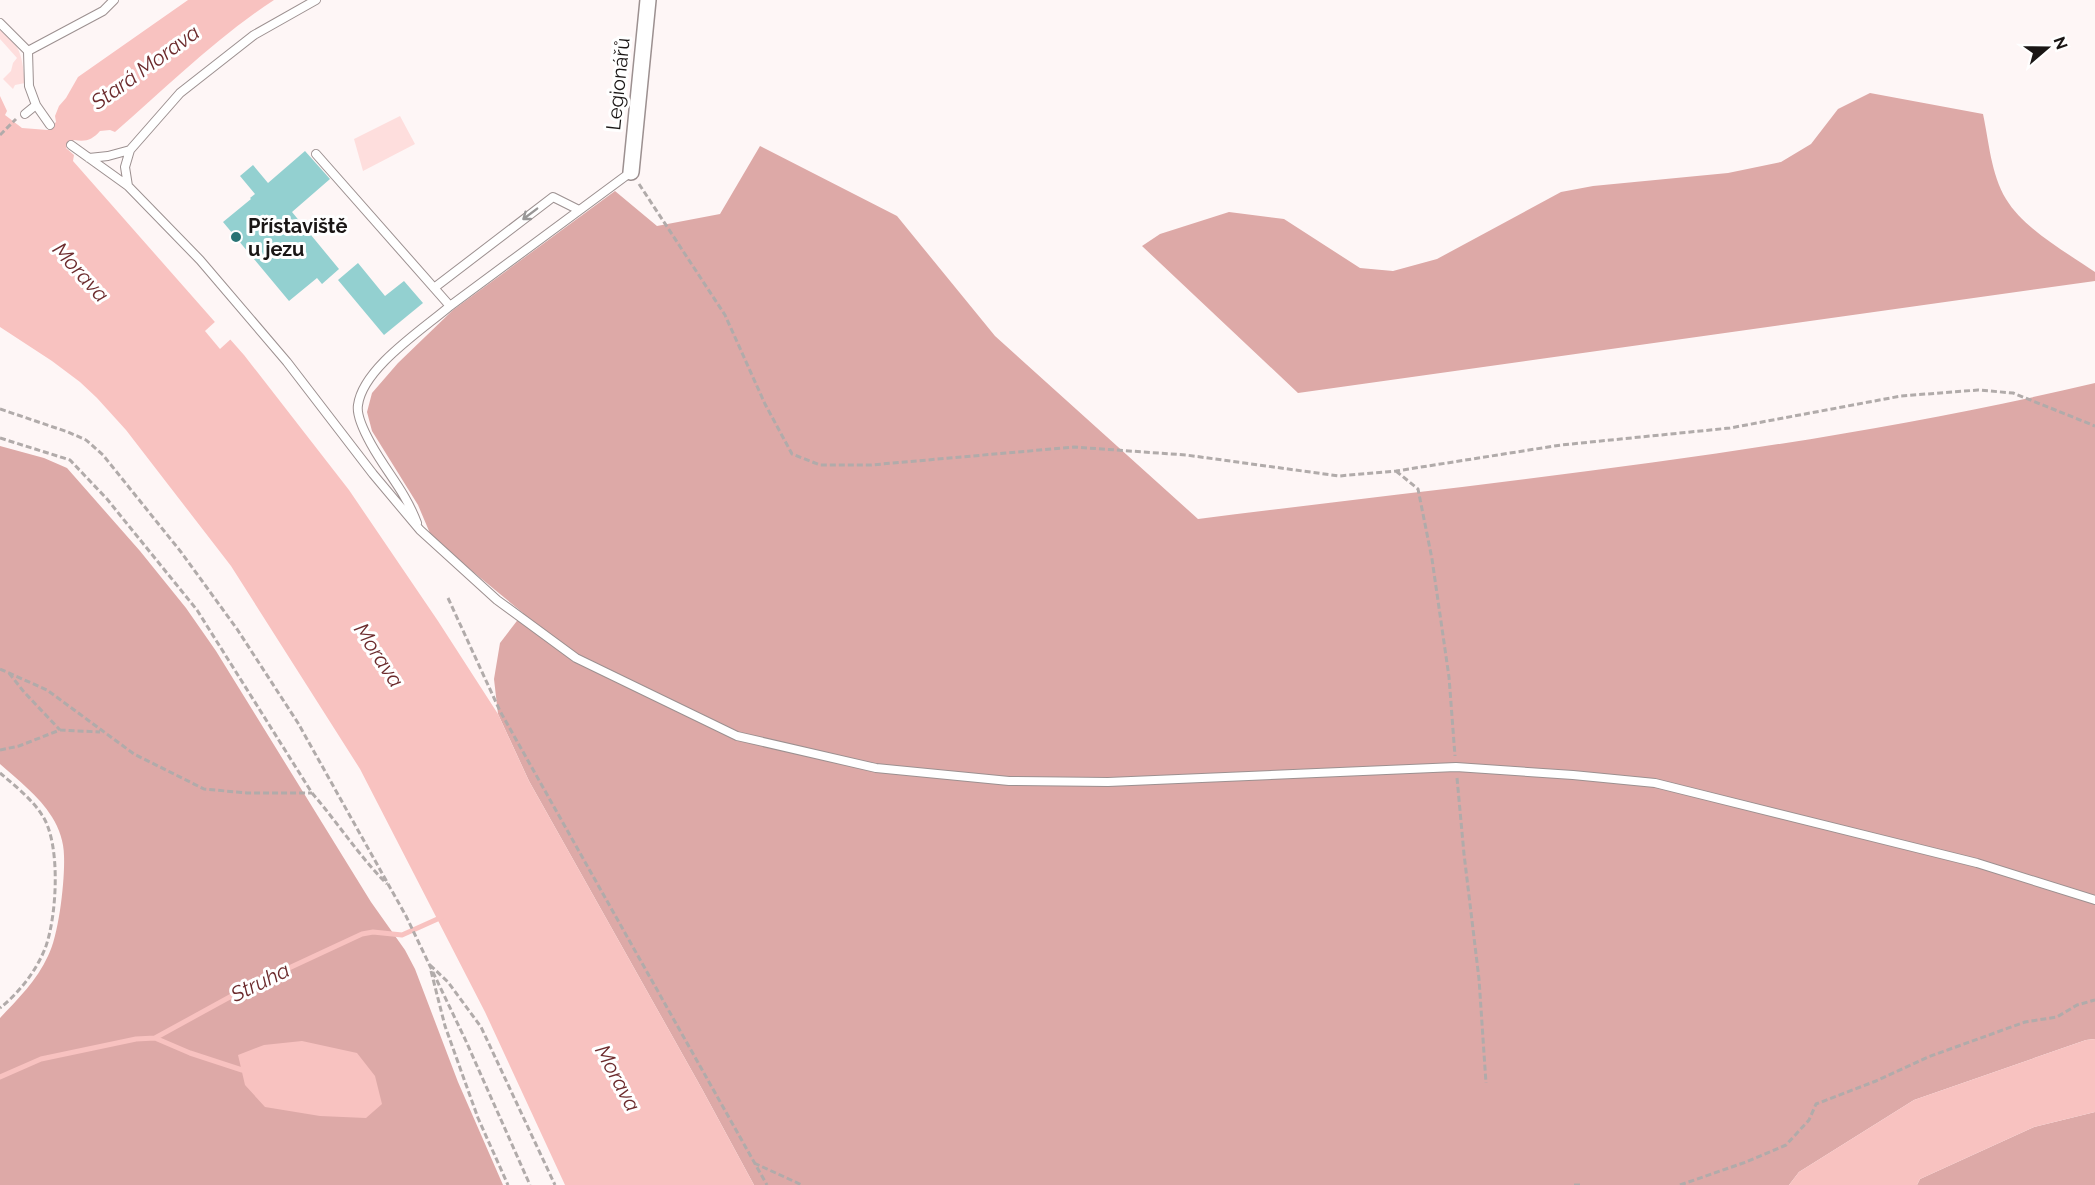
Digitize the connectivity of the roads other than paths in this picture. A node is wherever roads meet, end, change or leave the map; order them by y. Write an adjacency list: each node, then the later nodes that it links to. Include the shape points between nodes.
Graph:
1 (114, 0): 5 (lane)
2 (316, 0): 10 (lane, via 255,35 202,75 180,93)
3 (648, 0): 13 (street, Legionářů)
4 (0, 23): 5 (lane)
5 (28, 51): 6 (lane, via 29,86)
6 (36, 105): 7 (lane); 8 (lane)
7 (25, 114)
8 (50, 125)
9 (71, 145): 12 (lane)
10 (130, 150): 12 (lane); 14 (lane, via 125,167)
11 (316, 154): 16 (lane)
12 (89, 158): 14 (lane)
13 (631, 172): 15 (lane)
14 (128, 186): 18 (lane, via 200,260 287,362)
15 (579, 210): 16 (lane, one-way to 16, via 553,197); 17 (lane)
16 (434, 288): 17 (lane)
17 (450, 306): 18 (lane, via 380,365 363,388 357,408 371,444 404,493)
18 (420, 530): 19 (lane, via 497,600 576,658 737,736 876,768 1009,781 1108,782 1456,767 1655,783 1977,863)
19 (2095, 900)

